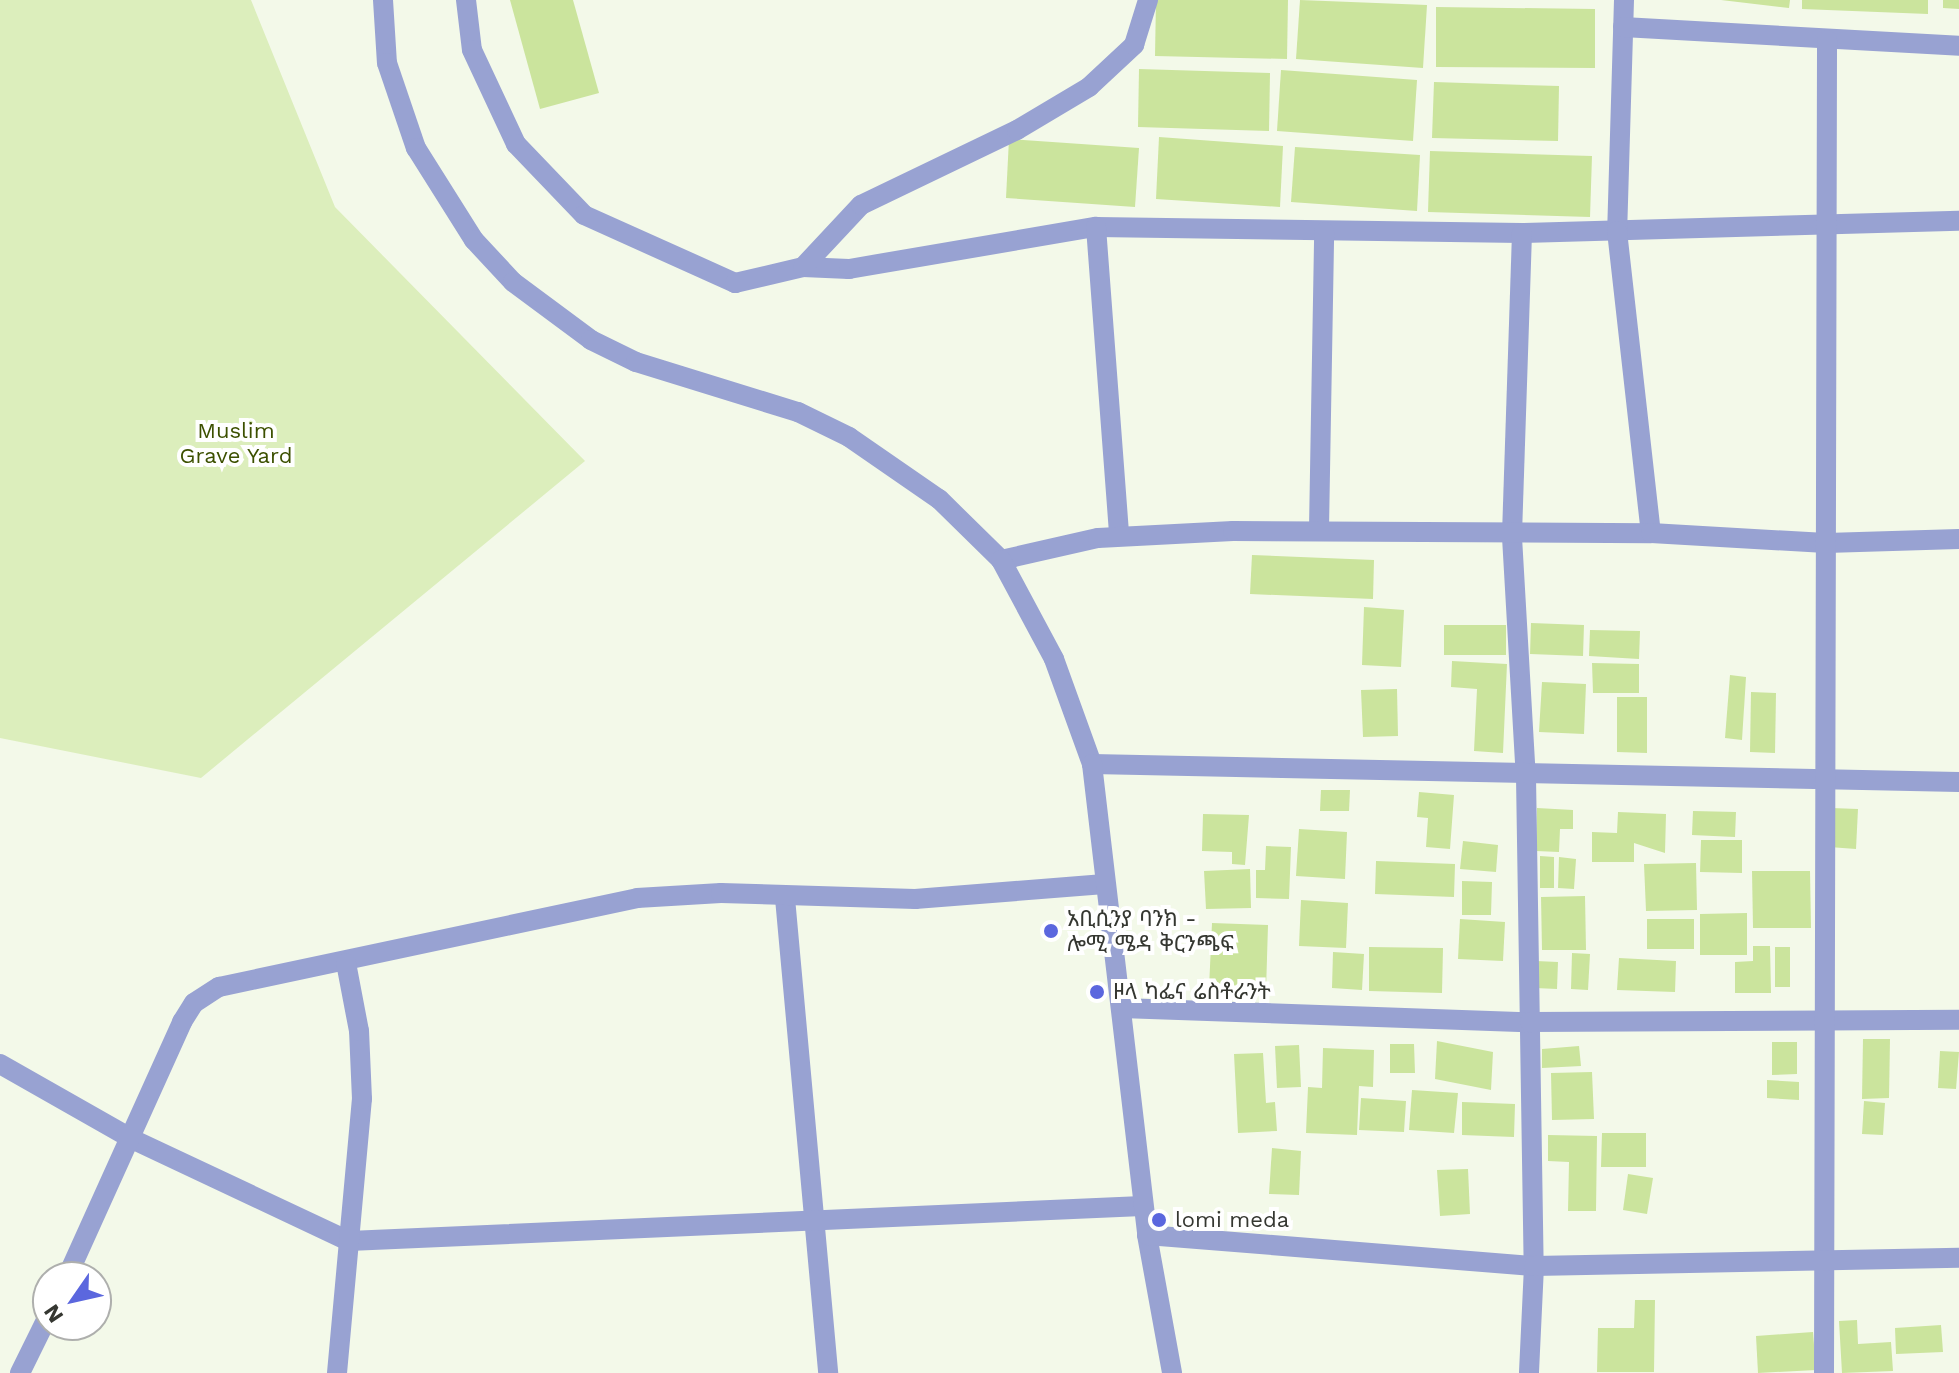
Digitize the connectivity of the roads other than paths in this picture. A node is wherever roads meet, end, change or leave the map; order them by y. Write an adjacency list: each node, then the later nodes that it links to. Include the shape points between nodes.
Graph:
1 (383, 0): 21 (street, via 387,63 416,148 474,240 513,282 591,340 636,362 798,412 849,437 939,499)
2 (466, 0): 14 (street, via 472,50 516,144 584,215 735,283)
3 (1148, 0): 14 (street, via 1134,45 1089,87 1017,130 861,205)
4 (1624, 0): 5 (street)
5 (1623, 27): 6 (street); 11 (street)
6 (1827, 40): 7 (street); 9 (street)
7 (1959, 46)
8 (1959, 221): 9 (street)
9 (1825, 223): 11 (street); 20 (street)
10 (1096, 227): 12 (street); 14 (street, via 849,269); 17 (street)
11 (1617, 231): 13 (street); 16 (street)
12 (1324, 232): 13 (street); 15 (street)
13 (1522, 233): 18 (street)
14 (803, 267)
15 (1319, 529): 17 (street); 18 (street)
16 (1651, 533): 18 (street); 20 (street)
17 (1119, 536): 21 (street)
18 (1512, 537): 23 (street)
19 (1959, 539): 20 (street)
20 (1826, 543): 24 (street)
21 (1001, 560): 22 (street, via 1054,659)
22 (1092, 764): 23 (street); 26 (street)
23 (1526, 777): 24 (street); 32 (street)
24 (1830, 780): 25 (street); 30 (street)
25 (1959, 782)
26 (1104, 884): 27 (street, via 915,899); 29 (street)
27 (785, 898): 28 (street, via 637,898); 36 (street)
28 (346, 963): 34 (street, via 204,994 182,1022); 38 (street, via 359,1031 362,1099)
29 (1121, 1008): 32 (street); 35 (street)
30 (1825, 1019): 31 (street); 32 (street); 41 (street)
31 (1959, 1020)
32 (1530, 1022): 42 (street)
33 (0, 1064): 34 (street)
34 (134, 1140): 38 (street); 40 (street)
35 (1142, 1206): 36 (street); 37 (street)
36 (816, 1225): 38 (street); 48 (street)
37 (1147, 1235): 42 (street); 49 (street)
38 (349, 1241): 47 (street)
39 (1959, 1258): 41 (street)
40 (75, 1261)
41 (1823, 1261): 42 (street); 51 (street)
42 (1534, 1266): 50 (street)
43 (36, 1341): 46 (street)
44 (0, 1369): 45 (street)
45 (9, 1373)
46 (20, 1373)
47 (337, 1373)
48 (828, 1373)
49 (1172, 1373)
50 (1529, 1373)
51 (1824, 1373)

